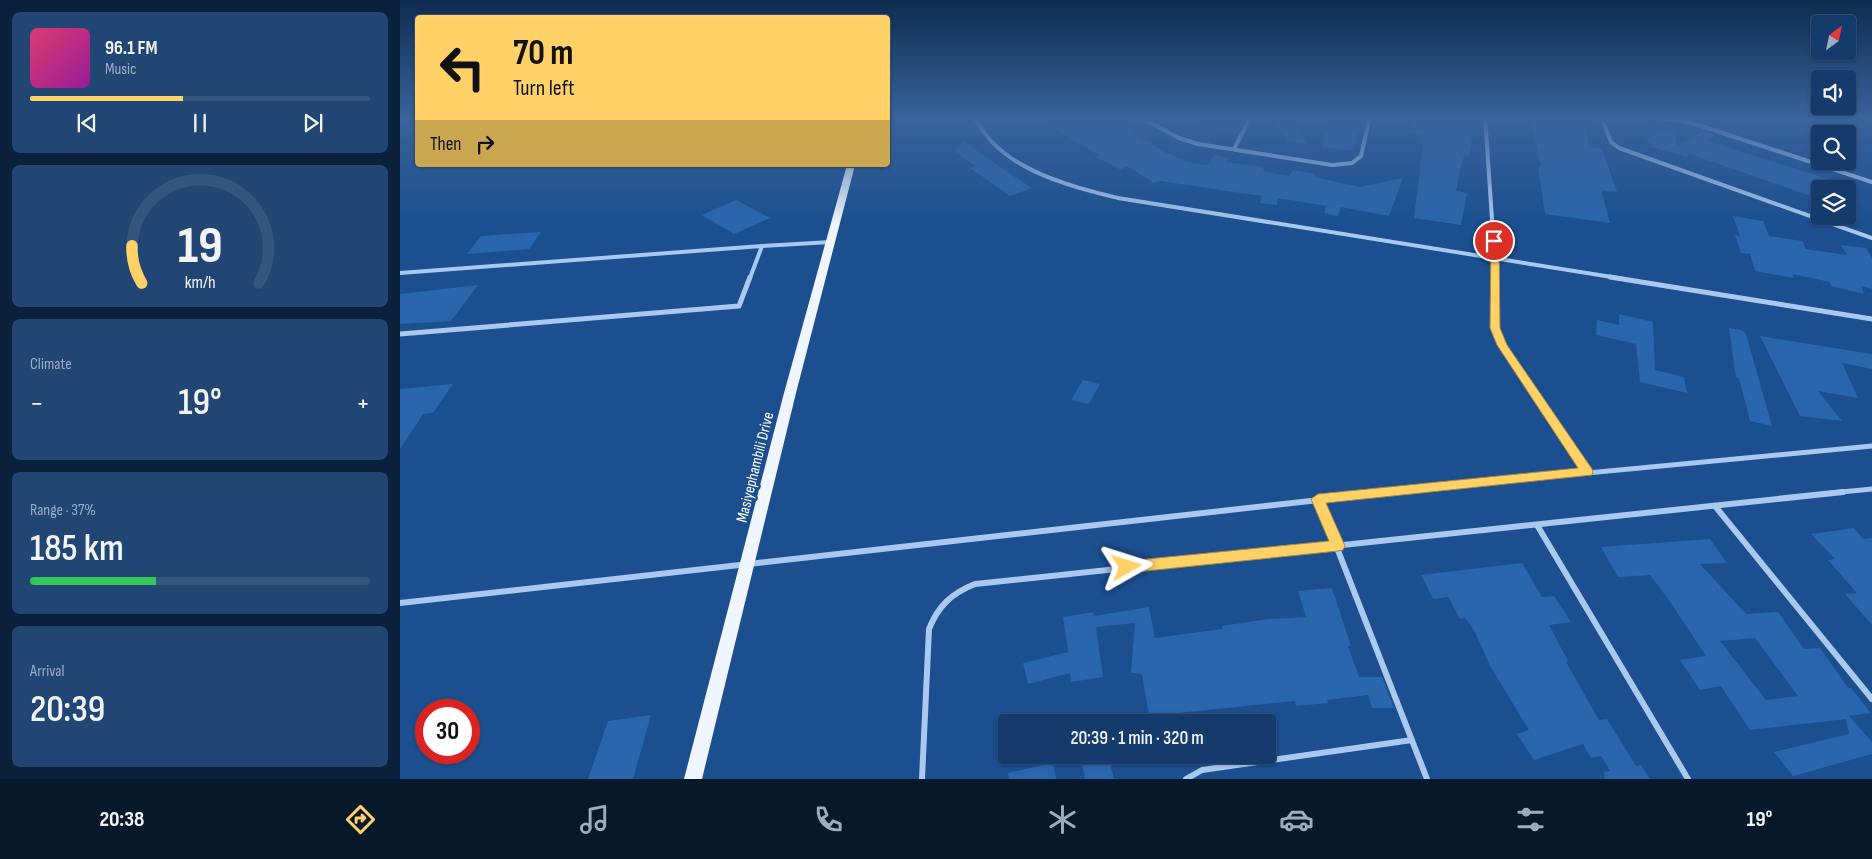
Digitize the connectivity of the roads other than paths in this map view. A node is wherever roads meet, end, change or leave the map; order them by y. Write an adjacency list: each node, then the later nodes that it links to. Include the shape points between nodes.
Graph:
1 (1003, 152): 12 (street, via 1024,165 1085,190 1118,198)
2 (1255, 152): 3 (street, via 1332,165 1351,164)
3 (1361, 152)
4 (1488, 152): 12 (street)
5 (1631, 152): 9 (street)
6 (1782, 152): 8 (street)
7 (851, 167): 10 (main road, Masiyephambili Drive)
8 (1872, 182)
9 (1872, 238)
10 (832, 242): 11 (street); 23 (main road, Masiyephambili Drive, via 790,393)
11 (762, 246): 13 (street); 15 (street, via 739,306)
12 (1496, 259): 14 (street); 17 (street, via 1495,328 1502,345)
13 (400, 273)
14 (1872, 318)
15 (400, 334)
16 (1872, 446): 17 (street)
17 (1587, 472): 19 (street)
18 (1872, 489): 20 (street)
19 (1318, 499): 22 (street); 23 (street)
20 (1715, 506): 21 (street); 25 (street)
21 (1537, 525): 22 (street); 31 (street)
22 (1338, 546): 26 (street); 28 (street, via 993,581 958,590 933,615 929,629)
23 (748, 564): 24 (street); 27 (main road, Masiyephambili Drive)
24 (400, 603)
25 (1872, 699)
26 (1412, 740): 29 (street, via 1202,770); 30 (street)
27 (693, 779)
28 (922, 779)
29 (1186, 779)
30 (1427, 779)
31 (1688, 779)

